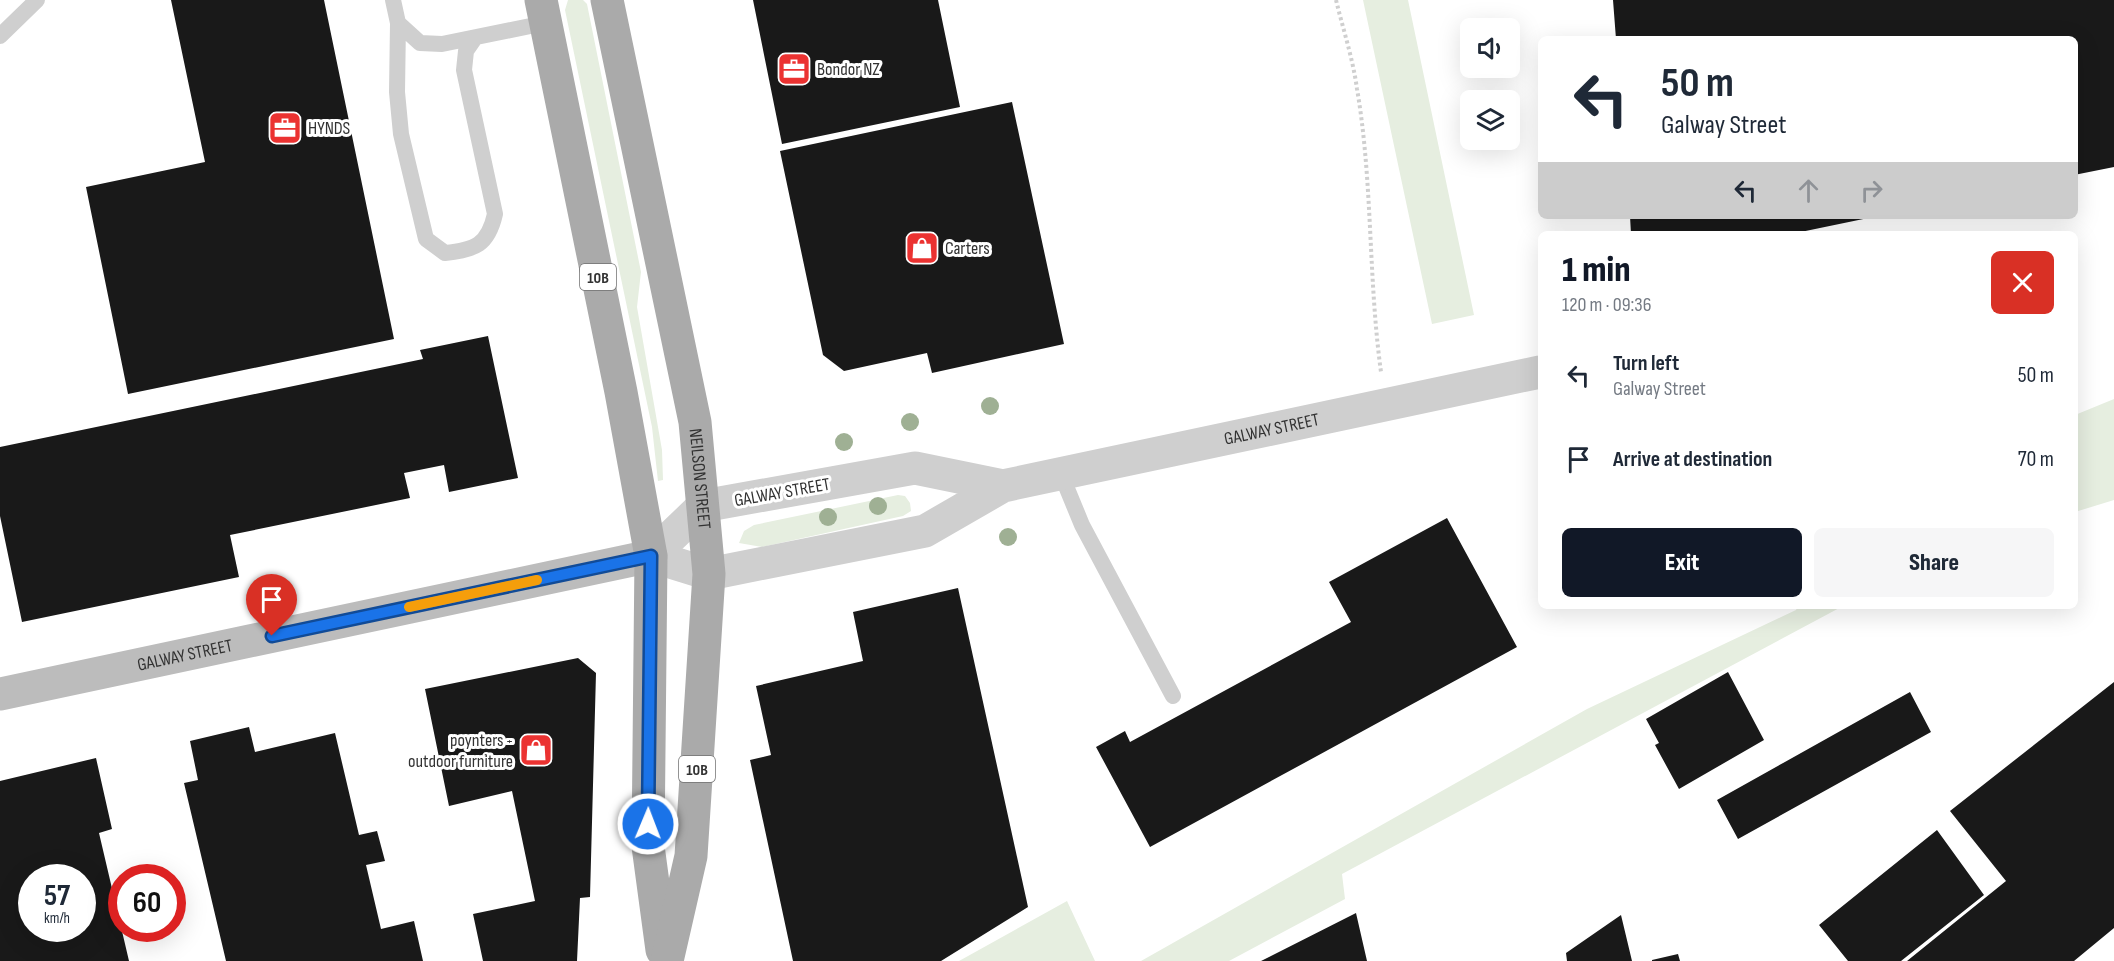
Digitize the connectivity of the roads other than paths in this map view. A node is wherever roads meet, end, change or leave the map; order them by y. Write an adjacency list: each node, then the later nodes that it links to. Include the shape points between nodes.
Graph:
1 (37, 0): 6 (lane)
2 (393, 0): 5 (lane)
3 (607, 0): 11 (main road, NEILSON STREET / 10B, via 695,423)
4 (543, 12): 7 (lane); 12 (main road, NEILSON STREET / 10B)
5 (398, 23): 7 (lane, via 420,43); 7 (lane, via 401,134 426,238 445,253 479,244 491,232 495,214 464,70 466,51)
6 (0, 36)
7 (475, 38)
8 (1538, 372): 9 (street, GALWAY STREET)
9 (1061, 474): 10 (street, GALWAY STREET); 15 (lane, via 1082,525)
10 (1003, 486): 11 (street, GALWAY STREET, via 915,468); 13 (street, GALWAY STREET, via 925,531)
11 (703, 506): 12 (street); 13 (main road, NEILSON STREET / 10B)
12 (651, 556): 13 (street, GALWAY STREET); 14 (street, GALWAY STREET); 16 (main road, NEILSON STREET / 10B, via 648,846)
13 (709, 574): 16 (main road, NEILSON STREET / 10B, via 691,856)
14 (0, 694)
15 (1173, 696)
16 (665, 961)

